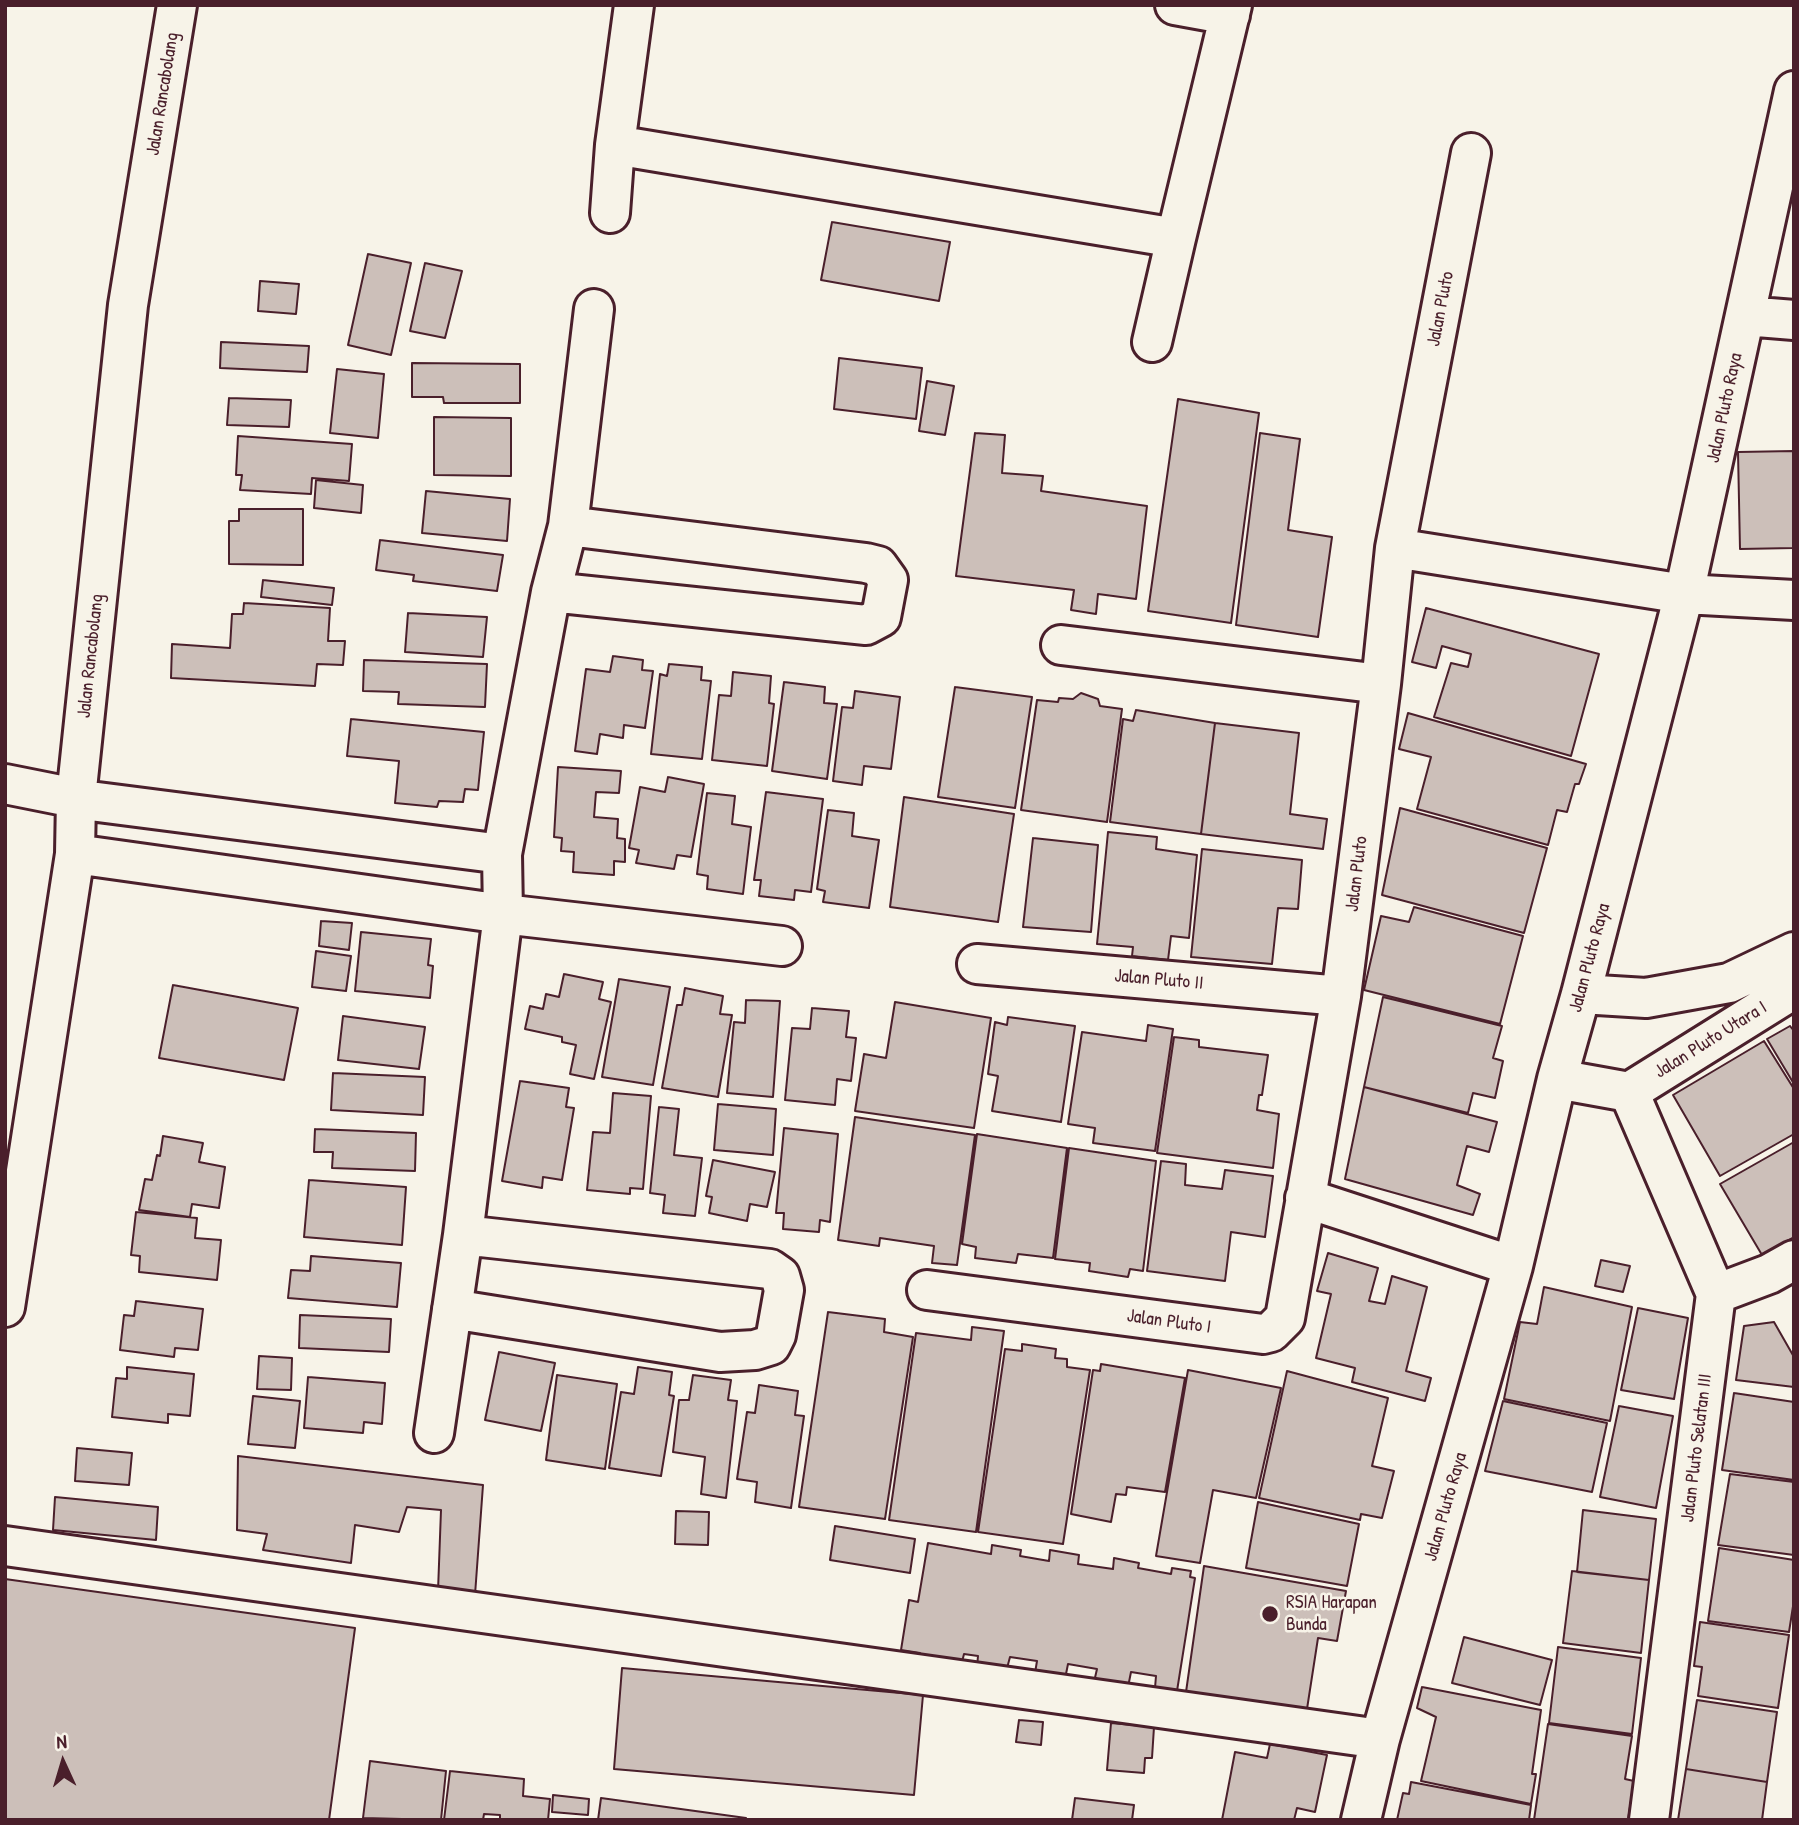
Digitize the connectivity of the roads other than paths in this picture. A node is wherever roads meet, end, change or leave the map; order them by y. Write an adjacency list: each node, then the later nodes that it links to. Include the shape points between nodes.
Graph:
1 (177, 5): 22 (street, Jalan Rancabolang, via 130,295)
2 (634, 5): 6 (street)
3 (1175, 5): 4 (street)
4 (1231, 10): 9 (street)
5 (1794, 91): 11 (street, Jalan Pluto Raya)
6 (615, 145): 8 (street); 9 (street)
7 (1471, 153): 15 (street, Jalan Pluto)
8 (610, 213)
9 (1176, 238): 13 (street)
10 (594, 309): 14 (street)
11 (1745, 316): 12 (street); 17 (street, Jalan Pluto Raya)
12 (1794, 320)
13 (1152, 341)
14 (568, 526): 16 (street); 16 (street, via 878,566 888,580 881,617 866,625)
15 (1395, 548): 17 (street); 20 (street, Jalan Pluto)
16 (551, 592): 24 (street)
17 (1684, 593): 18 (street); 31 (street, Jalan Pluto Raya)
18 (1794, 600)
19 (1060, 645): 20 (street)
20 (1381, 684): 30 (street, Jalan Pluto)
21 (5, 784): 22 (street)
22 (76, 798): 23 (street, Jalan Rancabolang); 24 (street)
23 (75, 854): 25 (street); 40 (street, Jalan Rancabolang)
24 (502, 854): 25 (street)
25 (503, 914): 26 (street); 35 (street)
26 (782, 946)
27 (1794, 952): 31 (street, via 1729,983)
28 (977, 964): 30 (street, Jalan Pluto II)
29 (1794, 989): 33 (street, Jalan Pluto Utara I)
30 (1341, 996): 34 (street, Jalan Pluto)
31 (1612, 996): 32 (street, Jalan Pluto Raya)
32 (1556, 1079): 33 (street); 37 (street, Jalan Pluto Raya)
33 (1637, 1086): 39 (street)
34 (1306, 1198): 37 (street); 38 (street, Jalan Pluto I, via 1285,1318 1263,1334)
35 (463, 1235): 41 (street); 41 (street, via 770,1269 780,1276 784,1290 776,1335 771,1345 755,1350 720,1352)
36 (1794, 1260): 39 (street)
37 (1513, 1266): 44 (street, Jalan Pluto Raya)
38 (927, 1290)
39 (1716, 1294): 46 (street, Jalan Pluto Selatan III)
40 (5, 1307)
41 (452, 1309): 42 (street)
42 (434, 1433)
43 (21, 1549): 44 (street)
44 (1381, 1740): 45 (street, Jalan Pluto Raya)
45 (1361, 1820)
46 (1650, 1820)

